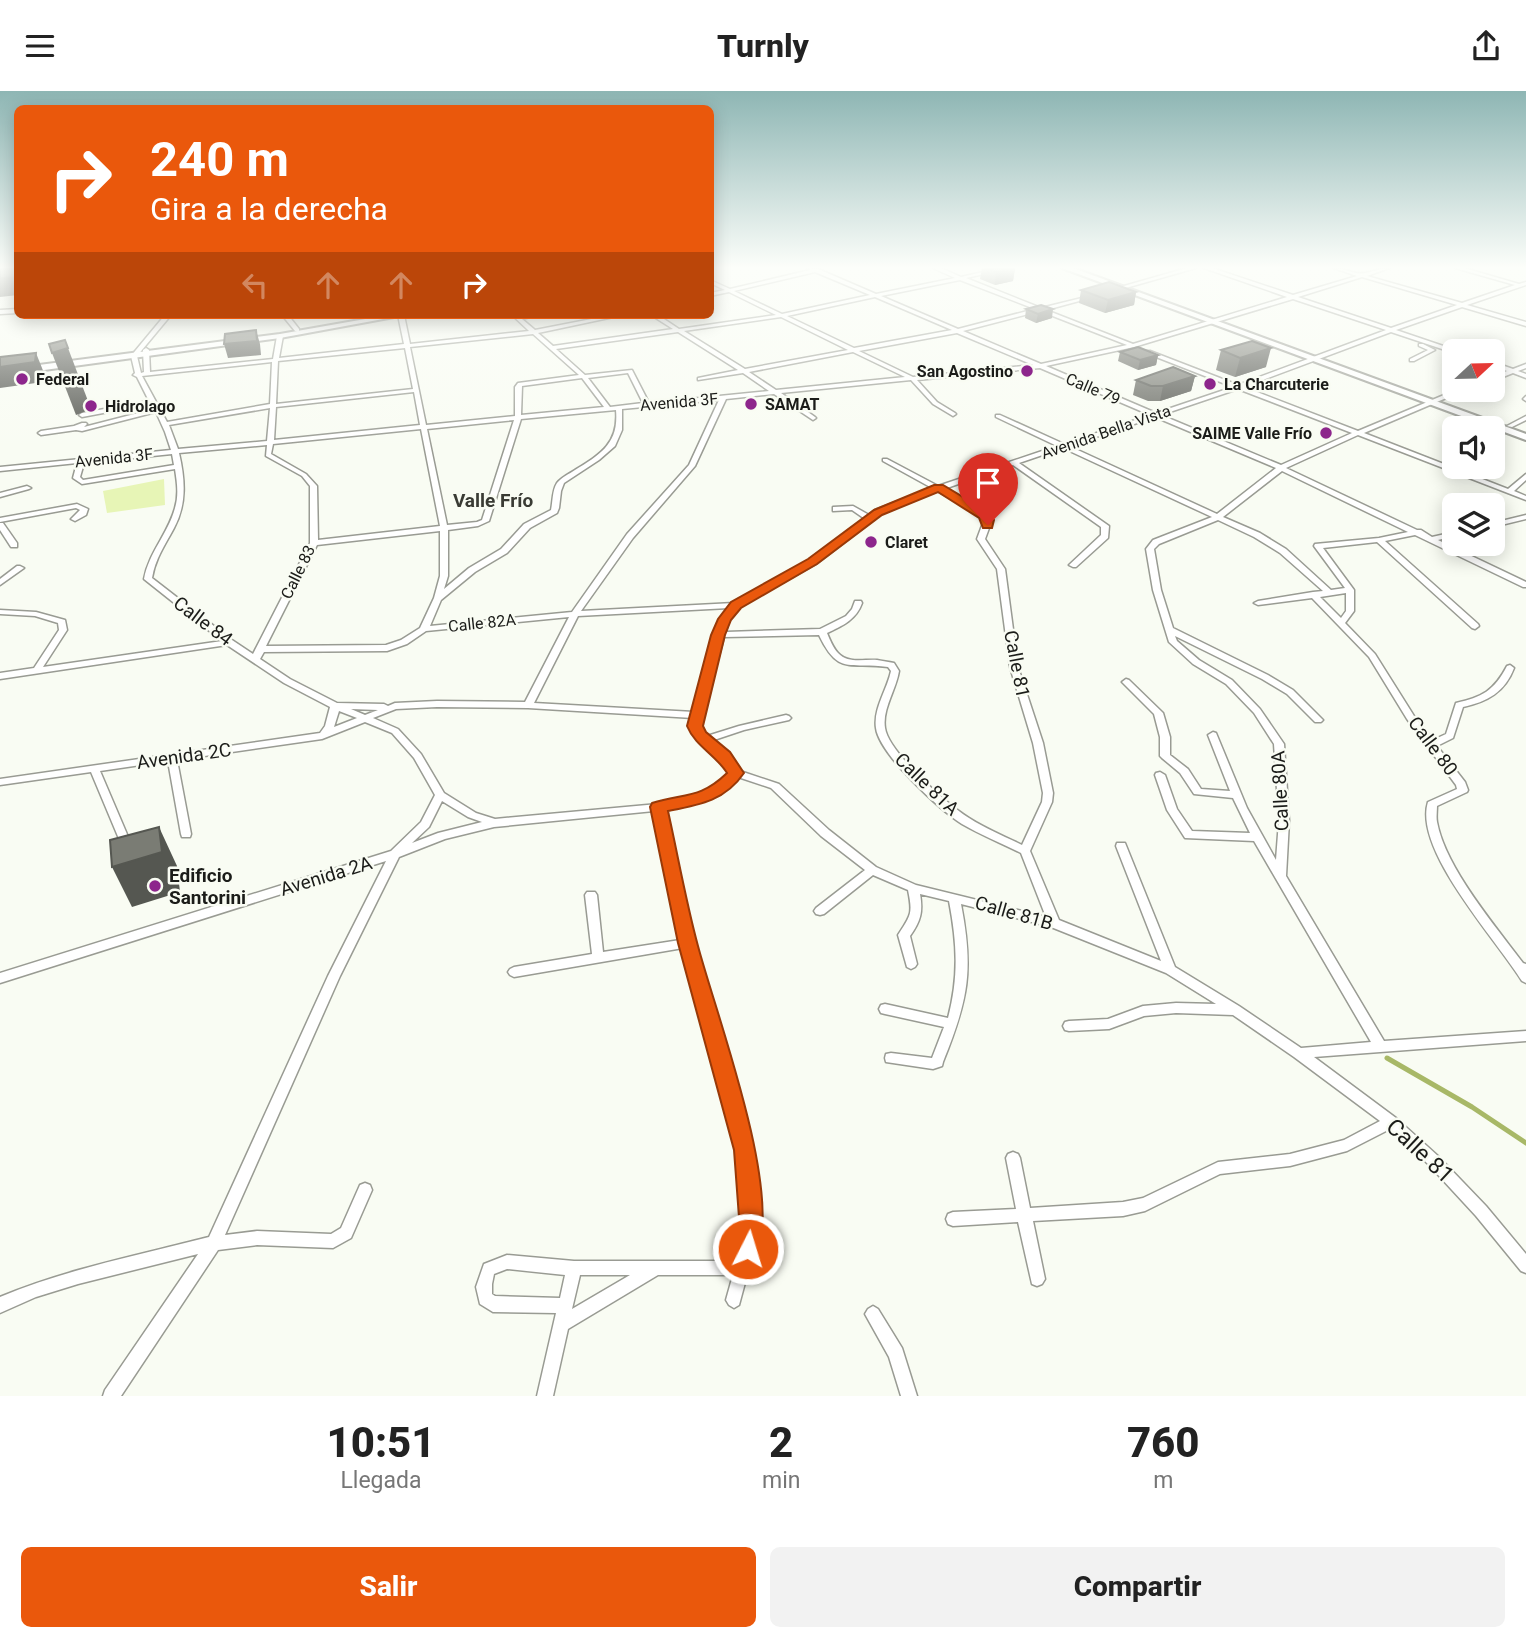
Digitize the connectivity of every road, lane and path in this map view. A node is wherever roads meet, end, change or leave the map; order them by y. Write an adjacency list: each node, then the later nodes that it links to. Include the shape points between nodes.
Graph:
1 (156, 329): 29 (street)
2 (303, 329): 15 (main road)
3 (321, 329): 21 (main road)
4 (404, 329): 24 (street, Calle 82A)
5 (530, 329): 19 (street)
6 (547, 329): 19 (street)
7 (687, 329): 17 (street)
8 (806, 329): 27 (street)
9 (952, 329): 18 (street, Calle 79)
10 (965, 329): 18 (street)
11 (1093, 329): 23 (street)
12 (1188, 329): 23 (street, Avenida 3F)
13 (1236, 329): 30 (main road)
14 (1393, 329): 20 (street); 30 (street, Avenida Bella Vista)
15 (297, 330): 28 (main road)
16 (503, 330): 22 (street, via 434,338)
17 (679, 330): 26 (street); 37 (street)
18 (957, 331): 27 (street); 33 (street, Calle 79)
19 (534, 332): 22 (street); 26 (street)
20 (1410, 335): 25 (street); 32 (street, via 1409,339 1432,349)
21 (280, 336): 28 (main road); 31 (street)
22 (425, 344): 24 (street)
23 (1135, 345): 33 (street, Avenida 3F); 46 (street)
24 (408, 346): 31 (street); 47 (street, Calle 82A)
25 (1442, 346)
26 (554, 348): 43 (street)
27 (851, 350): 37 (street); 45 (street)
28 (146, 352): 29 (main road); 39 (street)
29 (134, 354): 36 (main road); 41 (street, Calle 84)
30 (1316, 358): 46 (street, Avenida Bella Vista); 51 (main road)
31 (274, 359): 39 (street); 52 (street)
32 (1412, 360)
33 (1039, 366): 45 (street, Avenida 3F); 61 (street, Calle 79)
34 (1526, 366): 38 (street)
35 (1505, 368): 38 (street)
36 (0, 371)
37 (744, 371): 44 (street); 48 (street)
38 (1512, 371): 40 (street); 42 (street)
39 (147, 374): 41 (street)
40 (1505, 374)
41 (136, 375): 55 (street, Calle 84)
42 (1526, 376)
43 (585, 378): 53 (street, via 632,372); 57 (street); 63 (street, via 520,384)
44 (700, 379)
45 (913, 379): 48 (street, Avenida 3F); 58 (street, via 935,403)
46 (1241, 386): 61 (street, Avenida Bella Vista); 71 (street)
47 (417, 390): 52 (street); 68 (street, Calle 82A)
48 (776, 392): 49 (street, Avenida 3F); 64 (street)
49 (723, 398): 53 (street, Avenida 3F); 115 (street, via 692,466 630,536)
50 (1442, 398): 51 (street)
51 (1434, 401): 69 (main road); 71 (street); 73 (main road)
52 (272, 405): 67 (street); 74 (street)
53 (647, 405): 56 (street, Avenida 3F)
54 (132, 406): 55 (street); 59 (street); 60 (street)
55 (155, 406): 60 (street); 67 (street, Calle 84)
56 (619, 407): 57 (street, Avenida 3F); 110 (street, via 622,426 617,440 562,481 554,511 527,527 504,551)
57 (608, 408): 63 (street, Avenida 3F)
58 (953, 414)
59 (82, 415)
60 (135, 415): 70 (street)
61 (1154, 415): 75 (street, Avenida Bella Vista); 81 (street, Calle 79)
62 (998, 417): 75 (street)
63 (518, 418): 68 (street, Avenida 3F); 96 (street, via 485,521)
64 (813, 418)
65 (1526, 418): 69 (street)
66 (84, 424): 70 (street)
67 (165, 424): 76 (street, Calle 84)
68 (424, 426): 74 (street, Avenida 3F); 96 (street, Calle 82A)
69 (1510, 426): 73 (main road)
70 (76, 428): 72 (street)
71 (1360, 432): 81 (street); 86 (street)
72 (41, 433)
73 (1526, 435)
74 (271, 441): 76 (street, Avenida 3F); 101 (street, Calle 83, via 269,457 304,475 313,486)
75 (1064, 446): 79 (street, Avenida Bella Vista); 90 (street)
76 (176, 452): 78 (street, Avenida 3F); 80 (street, Calle 84)
77 (885, 460): 85 (street, Calle 81)
78 (81, 461): 80 (street, via 76,478 82,482); 82 (street, Avenida 3F)
79 (1015, 464): 85 (street, Avenida Bella Vista); 103 (street, via 1105,526 1105,536)
80 (177, 467): 122 (street, Calle 84, via 178,514 148,579)
81 (1281, 468): 90 (street); 97 (street, Calle 79)
82 (0, 469)
83 (1526, 476): 86 (street)
84 (27, 488): 87 (street)
85 (939, 488): 92 (street, Avenida Bella Vista); 152 (street, Calle 81, via 988,520 981,539 1001,569 1013,667 1038,743 1048,793)
86 (1511, 490): 88 (street)
87 (0, 495)
88 (1526, 497)
89 (836, 509): 92 (street, via 853,508)
90 (1218, 517): 108 (street, via 1283,551); 119 (street, Calle 80A, via 1152,544 1157,590)
91 (1526, 517): 95 (street)
92 (869, 518): 113 (street, Avenida Bella Vista, via 813,562)
93 (75, 519): 94 (street, via 84,509 77,506)
94 (0, 522): 102 (street)
95 (1505, 522)
96 (444, 527): 101 (street); 110 (street, Calle 82A, via 444,576)
97 (1419, 532): 99 (street, Calle 79); 100 (street)
98 (1442, 537): 99 (street)
99 (1434, 539): 106 (street, Calle 79)
100 (1380, 540): 107 (street, via 1318,546); 117 (street)
101 (314, 543): 123 (street, Calle 83)
102 (14, 545)
103 (1073, 565)
104 (20, 568): 105 (street)
105 (0, 583)
106 (1526, 585)
107 (1350, 590): 108 (street); 116 (street, via 1350,611)
108 (1328, 592): 109 (street)
109 (1313, 594): 112 (street); 116 (street, Calle 80)
110 (438, 599): 118 (street, Calle 82A)
111 (858, 603): 120 (street, via 847,620)
112 (1258, 603)
113 (736, 605): 115 (street, Calle 82A); 121 (street, Avenida Bella Vista)
114 (0, 612): 126 (street, via 36,614 62,622 63,630)
115 (575, 614): 118 (street, Calle 82A); 129 (street)
116 (1342, 622): 139 (street, Calle 80, via 1372,656 1410,717)
117 (1475, 626)
118 (424, 629): 123 (street, via 387,648)
119 (1168, 629): 135 (street, via 1290,692); 156 (street, Calle 80A, via 1173,642 1228,682 1257,711 1279,744 1284,821)
120 (822, 632): 121 (street); 152 (street, Calle 81A, via 838,661 880,663 895,671 880,717 881,734 895,756 958,816)
121 (718, 635): 132 (street, Avenida Bella Vista)
122 (229, 642): 124 (street, Calle 84); 126 (street)
123 (260, 649): 124 (street, Calle 83)
124 (255, 660): 130 (street, Calle 84)
125 (1510, 668): 139 (street, via 1501,687 1473,703 1459,705 1450,736)
126 (37, 670): 127 (street)
127 (0, 676)
128 (1126, 682): 145 (street, via 1158,713 1165,756 1184,771 1198,792)
129 (528, 705): 131 (street); 132 (street)
130 (335, 706): 131 (street); 133 (street, Calle 84); 137 (street, via 330,727)
131 (395, 706): 133 (street, Avenida 2C)
132 (697, 715): 138 (street, via 695,726)
133 (365, 718): 137 (street, Avenida 2C); 146 (street, Calle 84, via 403,737)
134 (786, 718): 138 (street)
135 (1318, 720)
136 (1213, 735): 145 (street)
137 (322, 736): 140 (street, Avenida 2C)
138 (705, 740): 142 (street)
139 (1433, 744): 166 (street, Calle 80, via 1463,790 1432,804 1434,836 1460,886)
140 (172, 758): 141 (street, Avenida 2C); 149 (street)
141 (94, 768): 144 (street, Avenida 2C); 153 (street)
142 (736, 773): 147 (street, Avenida 2A, via 717,792); 155 (street, Calle 81B, via 775,786 825,834)
143 (1160, 775): 150 (street, via 1172,810 1189,835)
144 (0, 782)
145 (1235, 795): 150 (street)
146 (440, 796): 148 (street); 154 (street, via 425,824)
147 (658, 807): 148 (street, Avenida 2A); 162 (street)
148 (494, 823): 154 (street, Avenida 2A)
149 (186, 834)
150 (1254, 837): 156 (street)
151 (1121, 846): 165 (street)
152 (1025, 851): 161 (street)
153 (130, 853)
154 (395, 854): 168 (street, Avenida 2A); 182 (street, via 334,976)
155 (872, 870): 157 (street, Calle 81B); 160 (street)
156 (1281, 876): 174 (street)
157 (913, 888): 159 (street, Calle 81B); 164 (street, via 918,910 914,925 904,935)
158 (591, 895): 163 (street)
159 (954, 897): 161 (street, Calle 81B); 171 (street, via 963,944 963,989)
160 (820, 911)
161 (1054, 923): 165 (street, Calle 81B)
162 (687, 943): 163 (street); 186 (street, via 745,1150 752,1231)
163 (598, 957): 167 (street)
164 (911, 964)
165 (1170, 970): 170 (street, Calle 81B)
166 (1524, 971)
167 (514, 972)
168 (0, 978)
169 (884, 1009): 171 (street)
170 (1235, 1010): 172 (street, via 1143,1011 1109,1024); 175 (street, Calle 81B)
171 (952, 1024): 176 (street, via 940,1059 933,1064)
172 (1069, 1026)
173 (1526, 1036): 174 (street)
174 (1381, 1048): 175 (street)
175 (1298, 1053): 177 (street, Calle 81)
176 (891, 1058)
177 (1391, 1122): 180 (street, via 1348,1145 1290,1160 1218,1168 1145,1204); 183 (street, Calle 81, via 1442,1170)
178 (1013, 1158): 180 (street)
179 (365, 1190): 182 (street, via 346,1233 333,1241 257,1238)
180 (1025, 1214): 181 (street); 187 (street)
181 (953, 1219)
182 (214, 1244): 189 (street, via 78,1277); 193 (street)
183 (1526, 1266)
184 (574, 1268): 185 (street); 190 (street); 190 (street, via 507,1262 489,1269 482,1290 493,1304)
185 (657, 1268): 186 (street); 192 (street)
186 (743, 1268): 188 (street)
187 (1037, 1279)
188 (734, 1300)
189 (0, 1305)
190 (566, 1306): 192 (street)
191 (873, 1314): 195 (street, via 896,1354)
192 (562, 1324): 194 (street)
193 (111, 1396)
194 (545, 1396)
195 (909, 1396)

